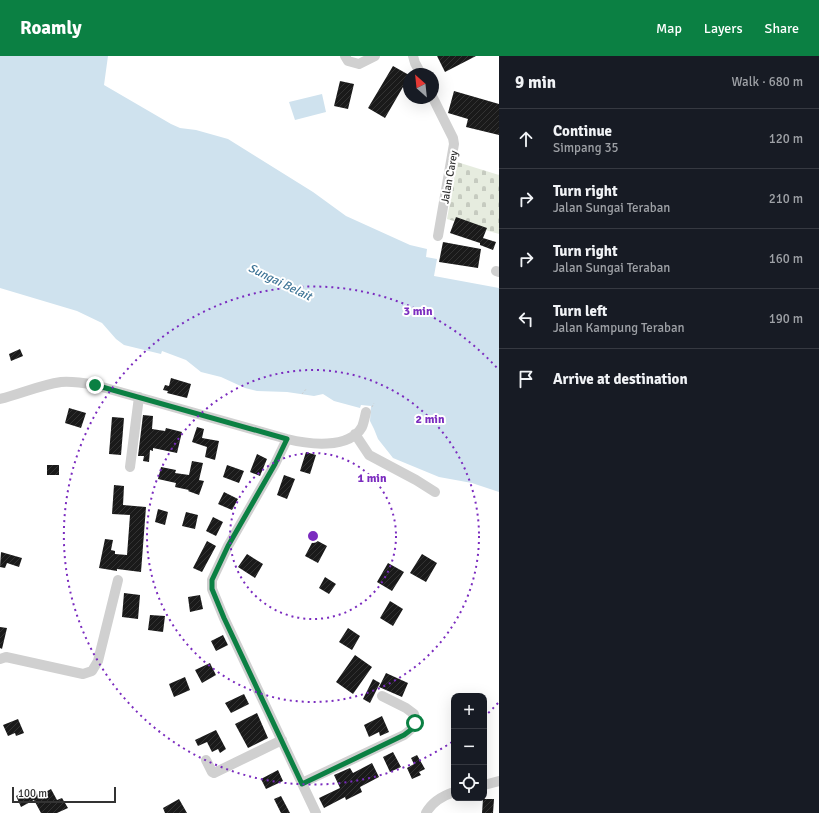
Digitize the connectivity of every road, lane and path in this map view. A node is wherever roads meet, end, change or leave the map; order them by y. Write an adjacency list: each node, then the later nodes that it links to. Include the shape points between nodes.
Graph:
1 (345, 56): 2 (street, via 348,61 359,64)
2 (375, 56)
3 (413, 56): 4 (street)
4 (417, 68)
5 (436, 104): 6 (street, Jalan Carey, via 454,144)
6 (438, 236)
7 (307, 388): 8 (path)
8 (302, 394)
9 (139, 397): 10 (street, via 95,385 61,382); 13 (street); 14 (street)
10 (0, 400)
11 (366, 412): 12 (street, via 362,426)
12 (355, 434): 13 (street, via 324,444); 15 (street, via 369,455)
13 (287, 439): 19 (street, via 212,580 212,589 224,618)
14 (130, 467)
15 (435, 492)
16 (118, 580): 17 (street, via 98,660 92,671 83,674)
17 (3, 658)
18 (382, 696): 22 (street, via 414,714 415,723 412,729)
19 (282, 740): 20 (street, via 214,774); 22 (street)
20 (206, 760)
21 (499, 781): 23 (street)
22 (302, 784): 25 (street)
23 (487, 784)
24 (451, 793): 26 (street, via 442,796)
25 (316, 813)
26 (426, 813)

